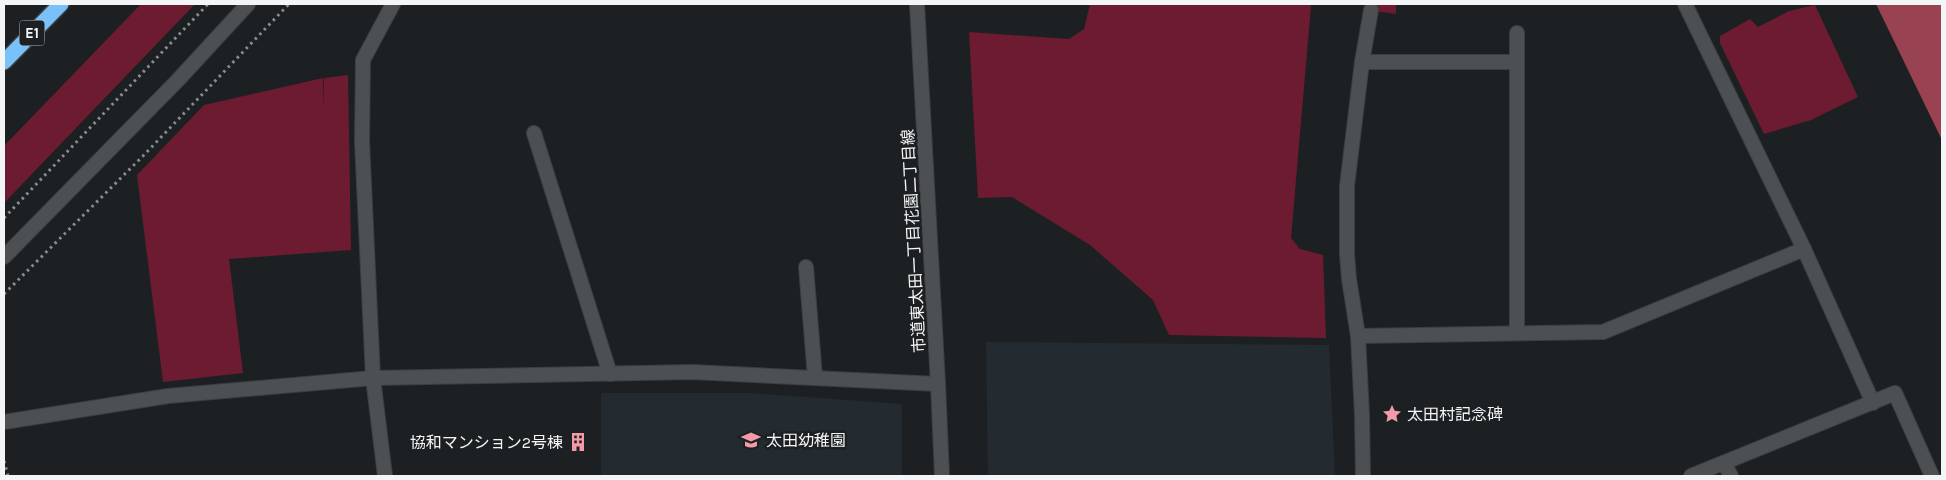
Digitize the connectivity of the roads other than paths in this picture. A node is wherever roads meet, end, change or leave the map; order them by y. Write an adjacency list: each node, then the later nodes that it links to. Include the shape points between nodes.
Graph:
1 (61, 4): 8 (highway, E1)
2 (248, 4): 13 (street)
3 (393, 4): 19 (street, via 363,60 362,141)
4 (917, 4): 20 (street, 市道東太田一丁目花園二丁目線)
5 (1685, 4): 12 (street)
6 (1371, 10): 9 (street)
7 (1517, 33): 10 (street)
8 (4, 62)
9 (1362, 62): 10 (street); 16 (street, via 1347,186 1348,263)
10 (1517, 62): 15 (street)
11 (534, 133): 17 (street)
12 (1804, 249): 15 (street, via 1603,332); 21 (street)
13 (4, 257)
14 (806, 267): 18 (street)
15 (1518, 333): 16 (street)
16 (1358, 336): 26 (street)
17 (610, 374): 18 (street, via 692,372); 19 (street)
18 (815, 377): 20 (street)
19 (372, 378): 22 (street, via 168,396); 24 (street)
20 (938, 384): 25 (street, 市道東太田一丁目花園二丁目線)
21 (1873, 403): 23 (street); 29 (street, via 1895,392)
22 (4, 422)
23 (1724, 463): 27 (street); 28 (street)
24 (385, 476)
25 (942, 476)
26 (1363, 476)
27 (1692, 476)
28 (1731, 476)
29 (1932, 476)

